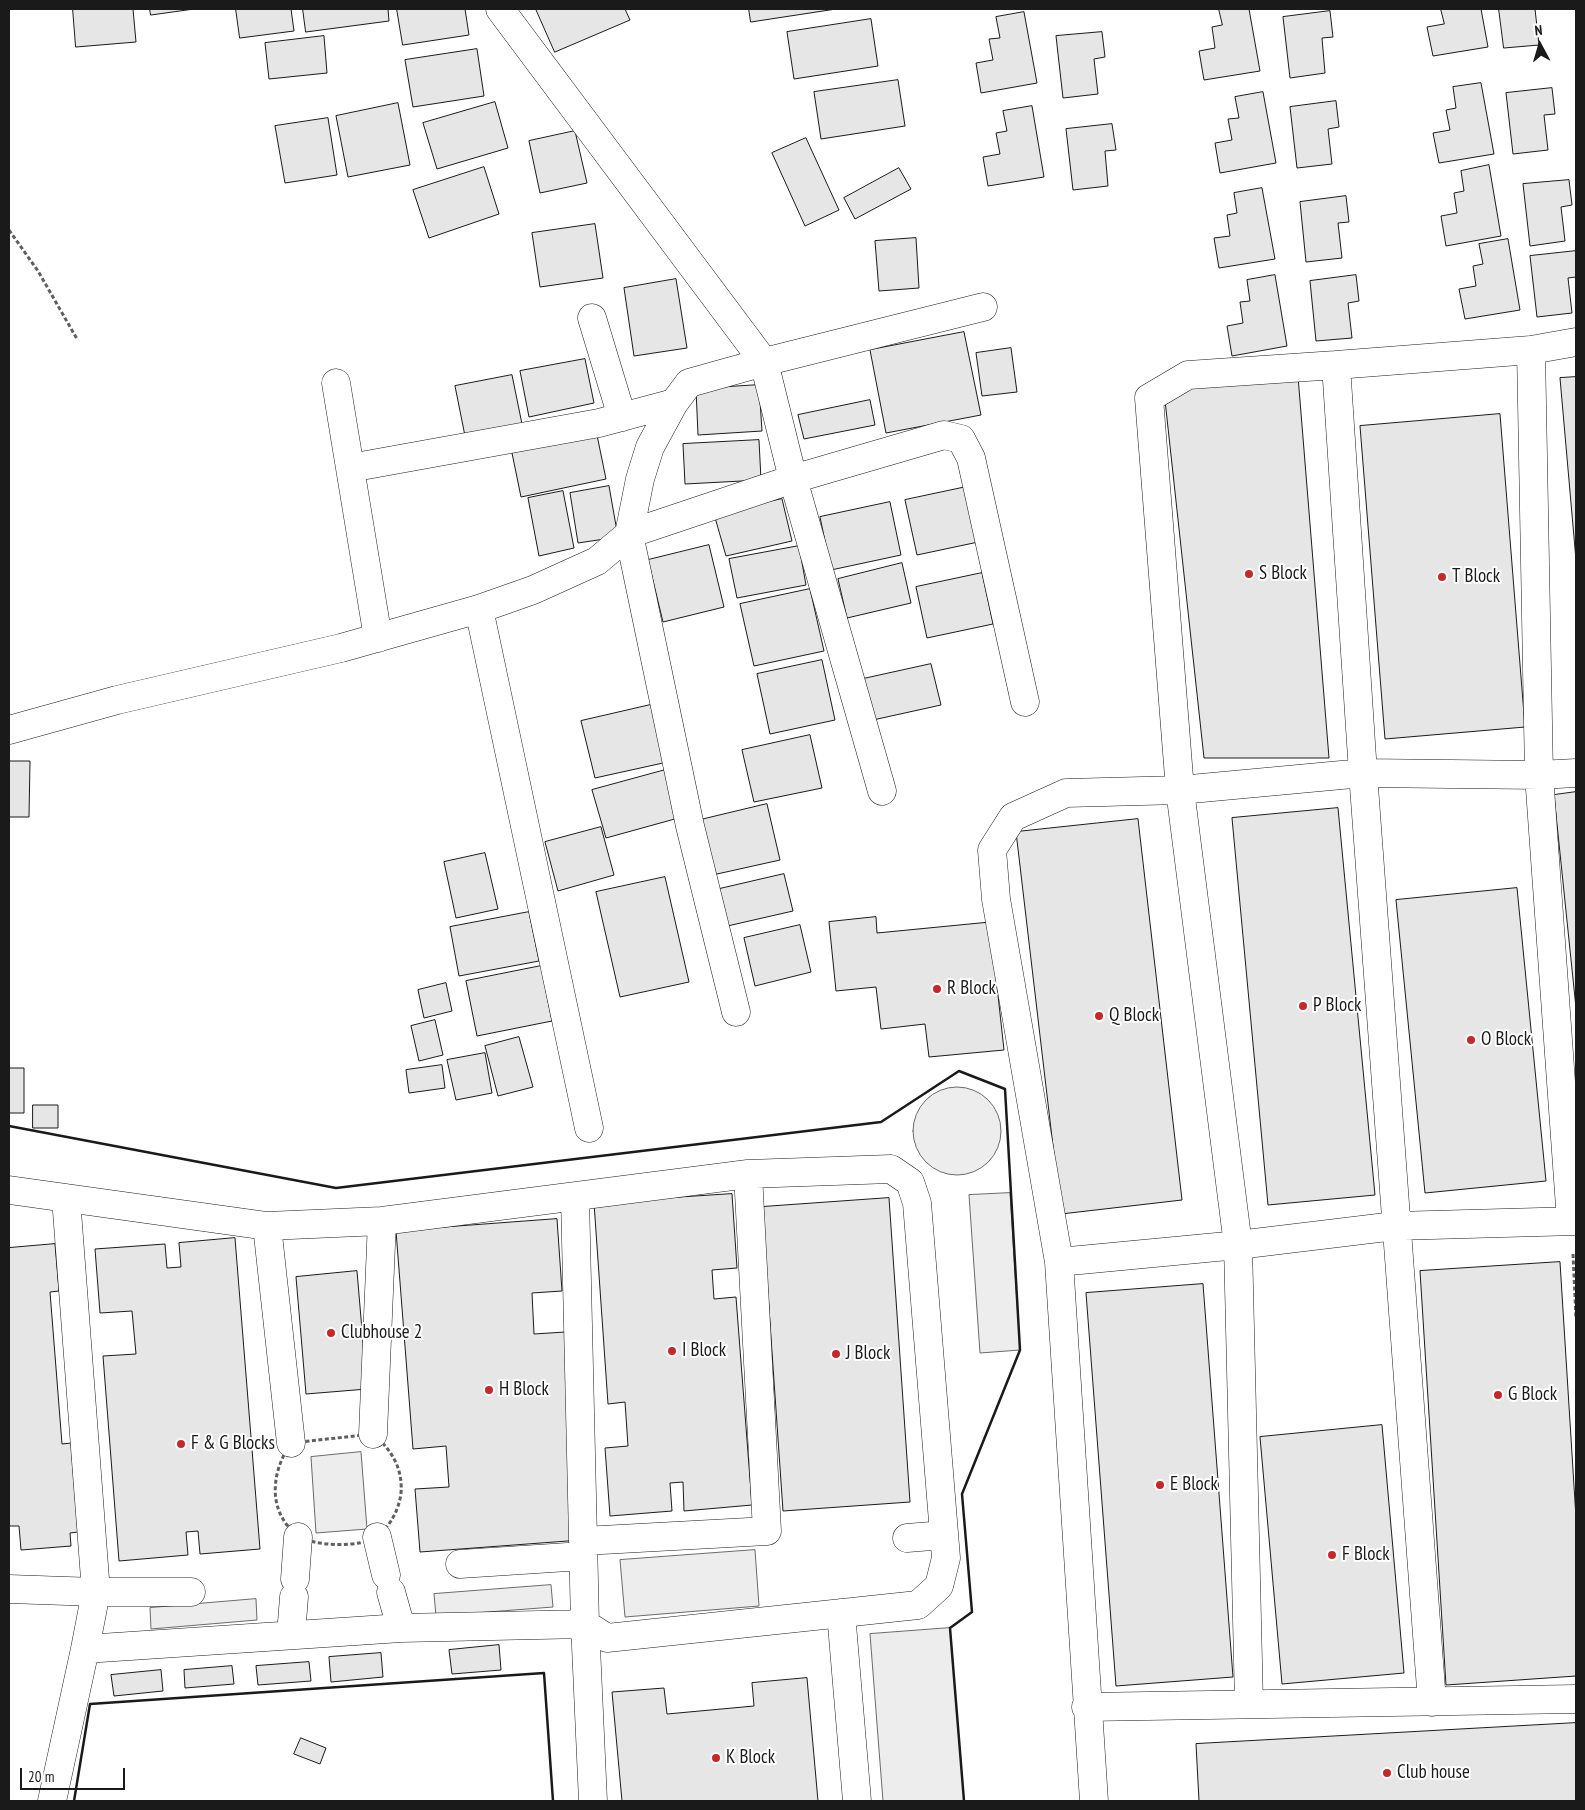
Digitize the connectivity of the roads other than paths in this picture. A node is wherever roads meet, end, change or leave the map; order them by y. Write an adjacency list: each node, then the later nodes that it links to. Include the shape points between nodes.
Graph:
1 (500, 9): 6 (street)
2 (983, 307): 6 (street)
3 (592, 318): 10 (street)
4 (1576, 342): 5 (street)
5 (1531, 350): 7 (street); 20 (street)
6 (764, 362): 9 (street, via 689,383); 12 (street)
7 (1336, 365): 18 (street); 21 (street, via 1188,375 1149,398)
8 (336, 383): 11 (street)
9 (674, 402): 10 (street); 13 (street, via 650,447)
10 (622, 417): 11 (street)
11 (350, 468): 15 (street)
12 (793, 479): 13 (street); 16 (street, via 944,435 961,439 971,458); 22 (street)
13 (629, 534): 14 (street, via 597,561 533,590); 23 (street, via 690,826)
14 (480, 609): 15 (street); 24 (street)
15 (378, 638): 17 (street, via 271,666 117,700)
16 (1025, 702)
17 (9, 730)
18 (1363, 773): 20 (street); 21 (street); 32 (street)
19 (1576, 773): 20 (street)
20 (1539, 775): 30 (street)
21 (1180, 790): 33 (street); 34 (street, via 1066,794 1013,817 992,850 996,899)
22 (882, 791)
23 (736, 1012)
24 (589, 1128)
25 (748, 1174): 27 (street); 37 (street, via 891,1169 910,1182 917,1203); 41 (street, via 767,1531)
26 (9, 1190): 28 (street)
27 (575, 1197): 29 (street); 41 (street)
28 (66, 1198): 31 (street); 44 (street)
29 (382, 1221): 31 (street); 35 (street)
30 (1573, 1221): 32 (street)
31 (267, 1226): 36 (street)
32 (1396, 1226): 33 (street); 52 (street)
33 (1238, 1245): 34 (street); 53 (street)
34 (1059, 1262): 54 (street)
35 (373, 1434)
36 (291, 1443)
37 (944, 1534): 40 (street); 46 (street, via 946,1558 939,1586 918,1606)
38 (298, 1536): 49 (street)
39 (377, 1537): 48 (street)
40 (907, 1538)
41 (583, 1548): 42 (street); 47 (street)
42 (460, 1564)
43 (9, 1589): 44 (street)
44 (96, 1592): 45 (street); 50 (street)
45 (191, 1592)
46 (841, 1613): 47 (street, via 607,1638); 57 (street)
47 (585, 1624): 48 (street); 56 (street)
48 (401, 1628): 49 (street)
49 (291, 1635): 50 (street)
50 (85, 1649): 55 (street)
51 (1576, 1699): 52 (street)
52 (1432, 1702): 53 (street)
53 (1249, 1703): 54 (street)
54 (1086, 1707): 58 (street)
55 (52, 1801)
56 (593, 1801)
57 (857, 1801)
58 (1094, 1801)

